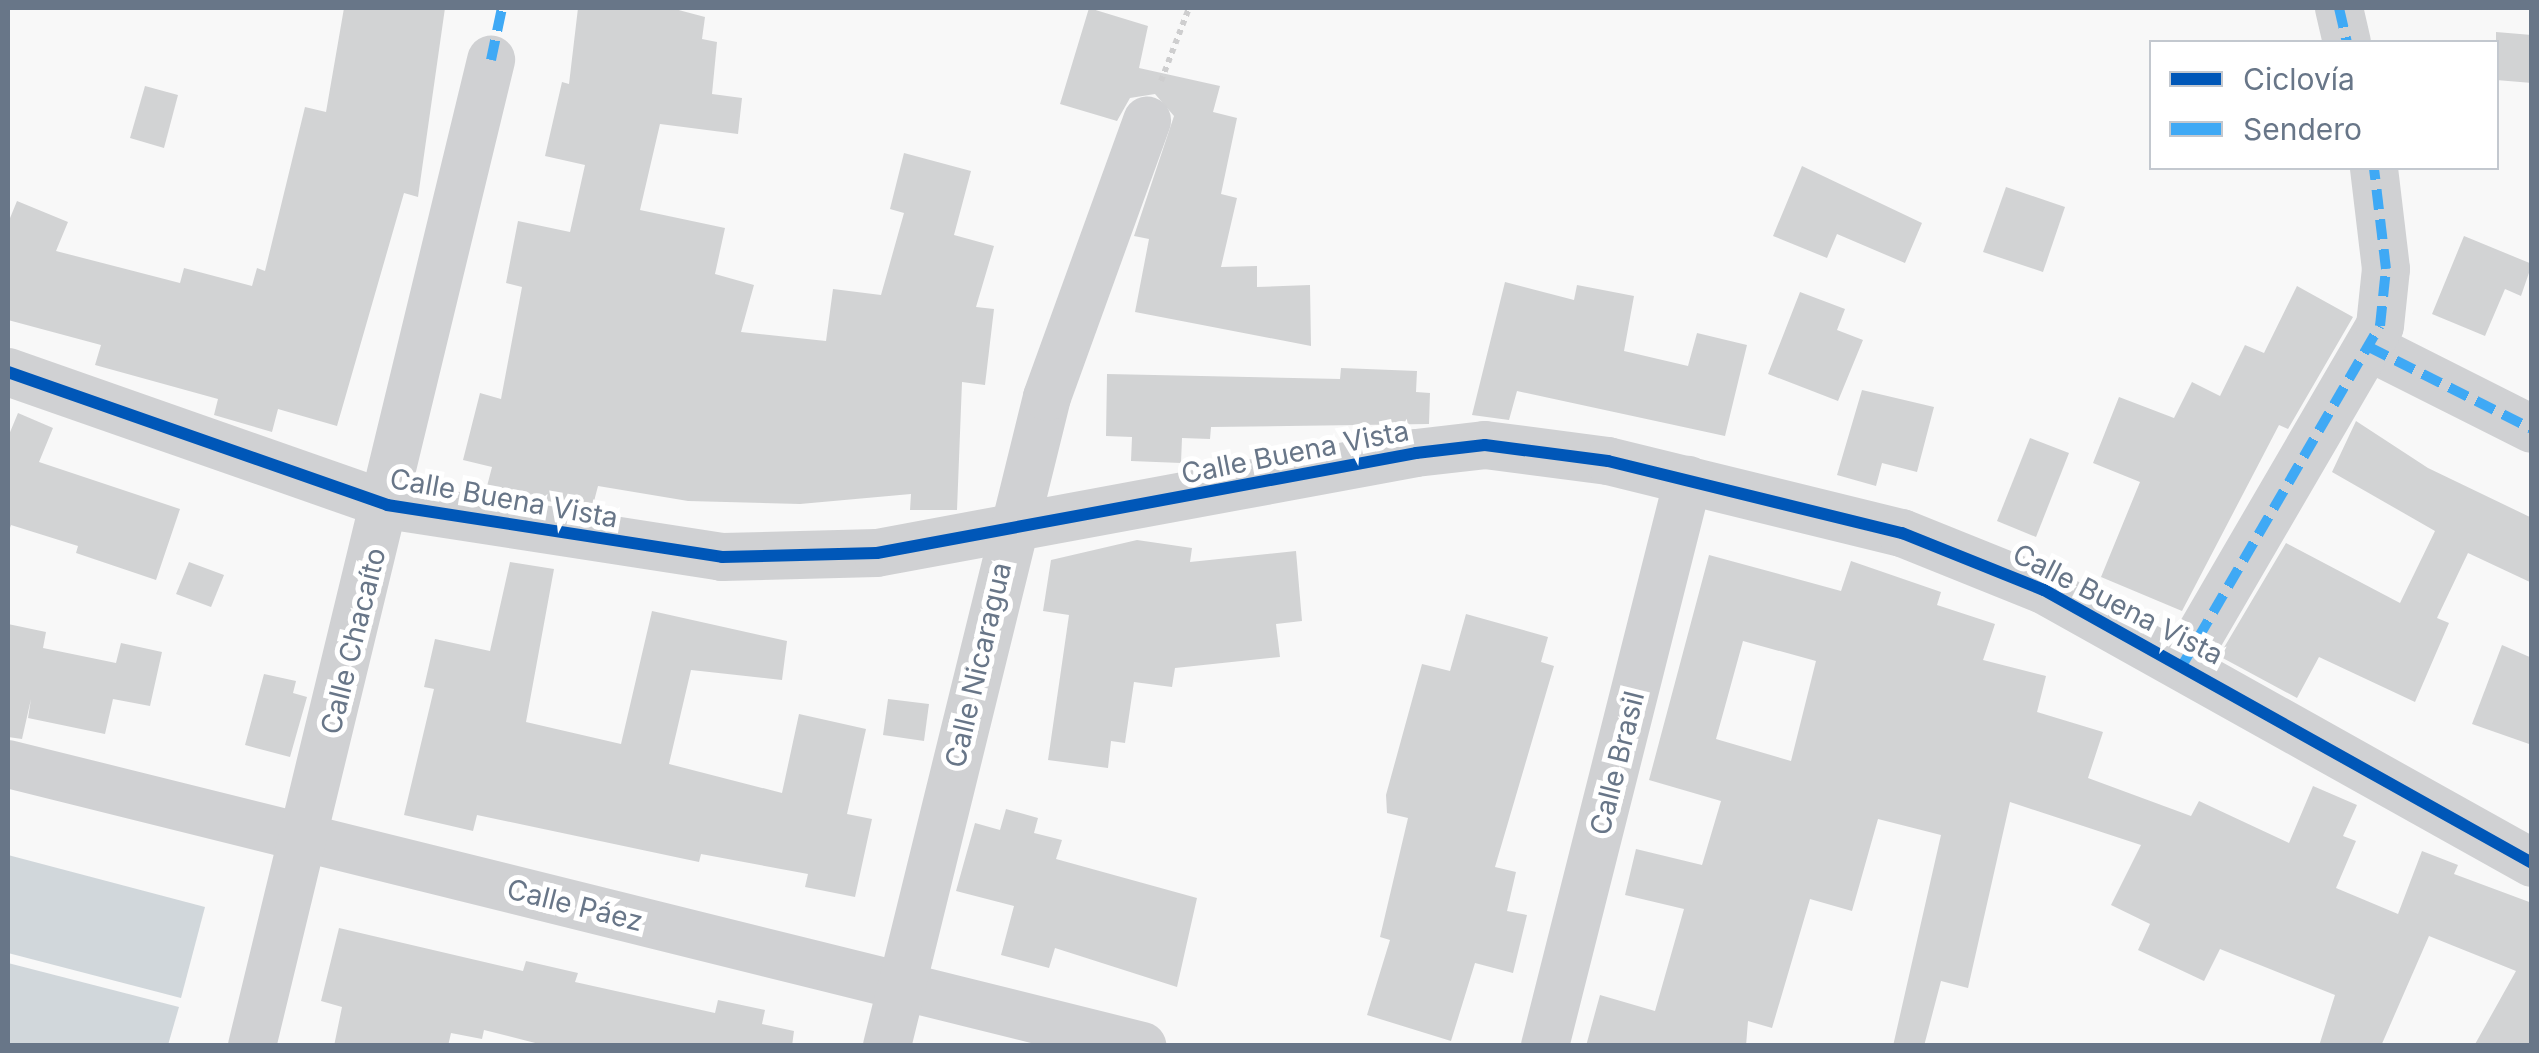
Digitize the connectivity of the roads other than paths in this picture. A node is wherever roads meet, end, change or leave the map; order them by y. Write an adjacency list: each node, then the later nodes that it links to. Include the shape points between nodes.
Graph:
1 (2339, 8): 2 (street)
2 (2347, 40)
3 (492, 60): 10 (street, Calle Chacaíto)
4 (1147, 120): 11 (street, Calle Nicaragua, via 1082,288)
5 (2374, 170): 6 (street, via 2386,269 2380,326)
6 (2369, 347): 8 (street); 12 (street)
7 (8, 372): 10 (street, Calle Buena Vista)
8 (2532, 429)
9 (1688, 480): 11 (street, Calle Buena Vista, via 1544,449 1484,446); 12 (street, Calle Buena Vista, via 1968,557); 20 (street, Calle Brasil)
10 (386, 504): 11 (street, Calle Buena Vista, via 722,557 878,553); 14 (street, Calle Chacaíto)
11 (1009, 532): 16 (street, Calle Nicaragua)
12 (2183, 664): 15 (street, Calle Buena Vista)
13 (8, 764): 14 (street, Calle Páez)
14 (304, 838): 16 (street, Calle Páez); 17 (street, Calle Chacaíto)
15 (2532, 864)
16 (902, 986): 18 (street, Calle Nicaragua); 19 (street, Calle Páez)
17 (252, 1046)
18 (887, 1046)
19 (1142, 1046)
20 (1546, 1046)

